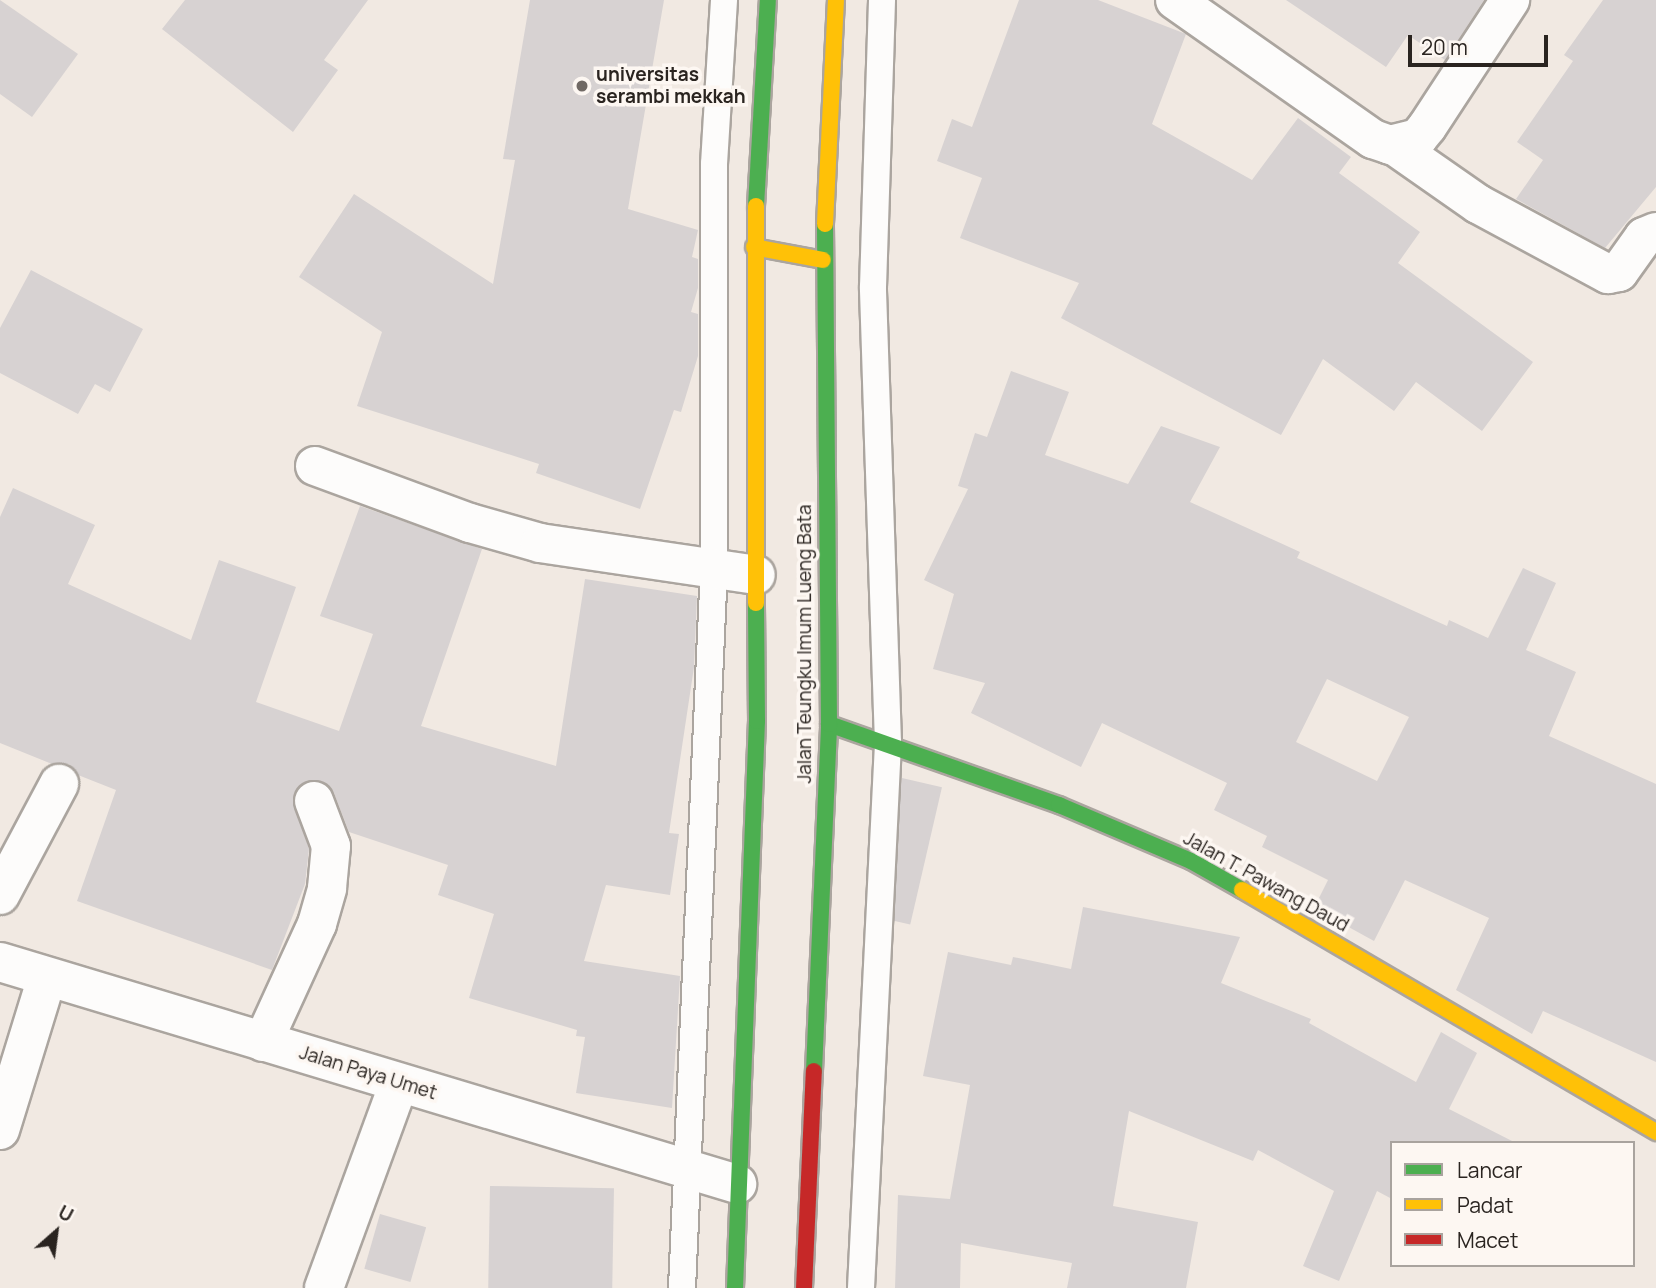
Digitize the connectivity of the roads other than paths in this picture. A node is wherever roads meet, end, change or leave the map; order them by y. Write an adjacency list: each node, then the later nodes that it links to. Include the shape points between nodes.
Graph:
1 (724, 0): 12 (lane, via 714,164)
2 (768, 0): 9 (main road)
3 (836, 0): 10 (main road, Jalan Teungku Imum Lueng Bata)
4 (882, 0): 15 (lane, via 873,288)
5 (1175, 0): 7 (street, via 1373,139)
6 (1510, 0): 7 (street, via 1418,138)
7 (1392, 144): 8 (street, via 1478,204 1608,274 1619,272 1644,237)
8 (1656, 232)
9 (754, 247): 10 (main road); 13 (main road)
10 (823, 260): 14 (main road, Jalan Teungku Imum Lueng Bata)
11 (315, 466): 12 (street, via 470,523 540,543)
12 (714, 568): 13 (street); 25 (lane, via 694,939)
13 (756, 575): 26 (main road, via 757,720)
14 (829, 724): 15 (main road, Jalan T. Pawang Daud); 30 (main road, Jalan Teungku Imum Lueng Bata)
15 (888, 743): 24 (main road, Jalan T. Pawang Daud, via 1059,805 1191,861); 31 (lane)
16 (59, 784): 18 (street)
17 (314, 801): 21 (street, via 331,846 327,888 317,923)
18 (0, 895)
19 (0, 962): 20 (street, Jalan Paya Umet)
20 (47, 977): 21 (street, Jalan Paya Umet); 23 (street)
21 (263, 1042): 22 (street, Jalan Paya Umet)
22 (399, 1083): 25 (street, Jalan Paya Umet); 27 (street)
23 (0, 1130)
24 (1656, 1132)
25 (688, 1169): 26 (street, Jalan Paya Umet); 28 (lane)
26 (737, 1184): 29 (main road)
27 (324, 1288)
28 (681, 1288)
29 (735, 1288)
30 (804, 1288)
31 (861, 1288)

